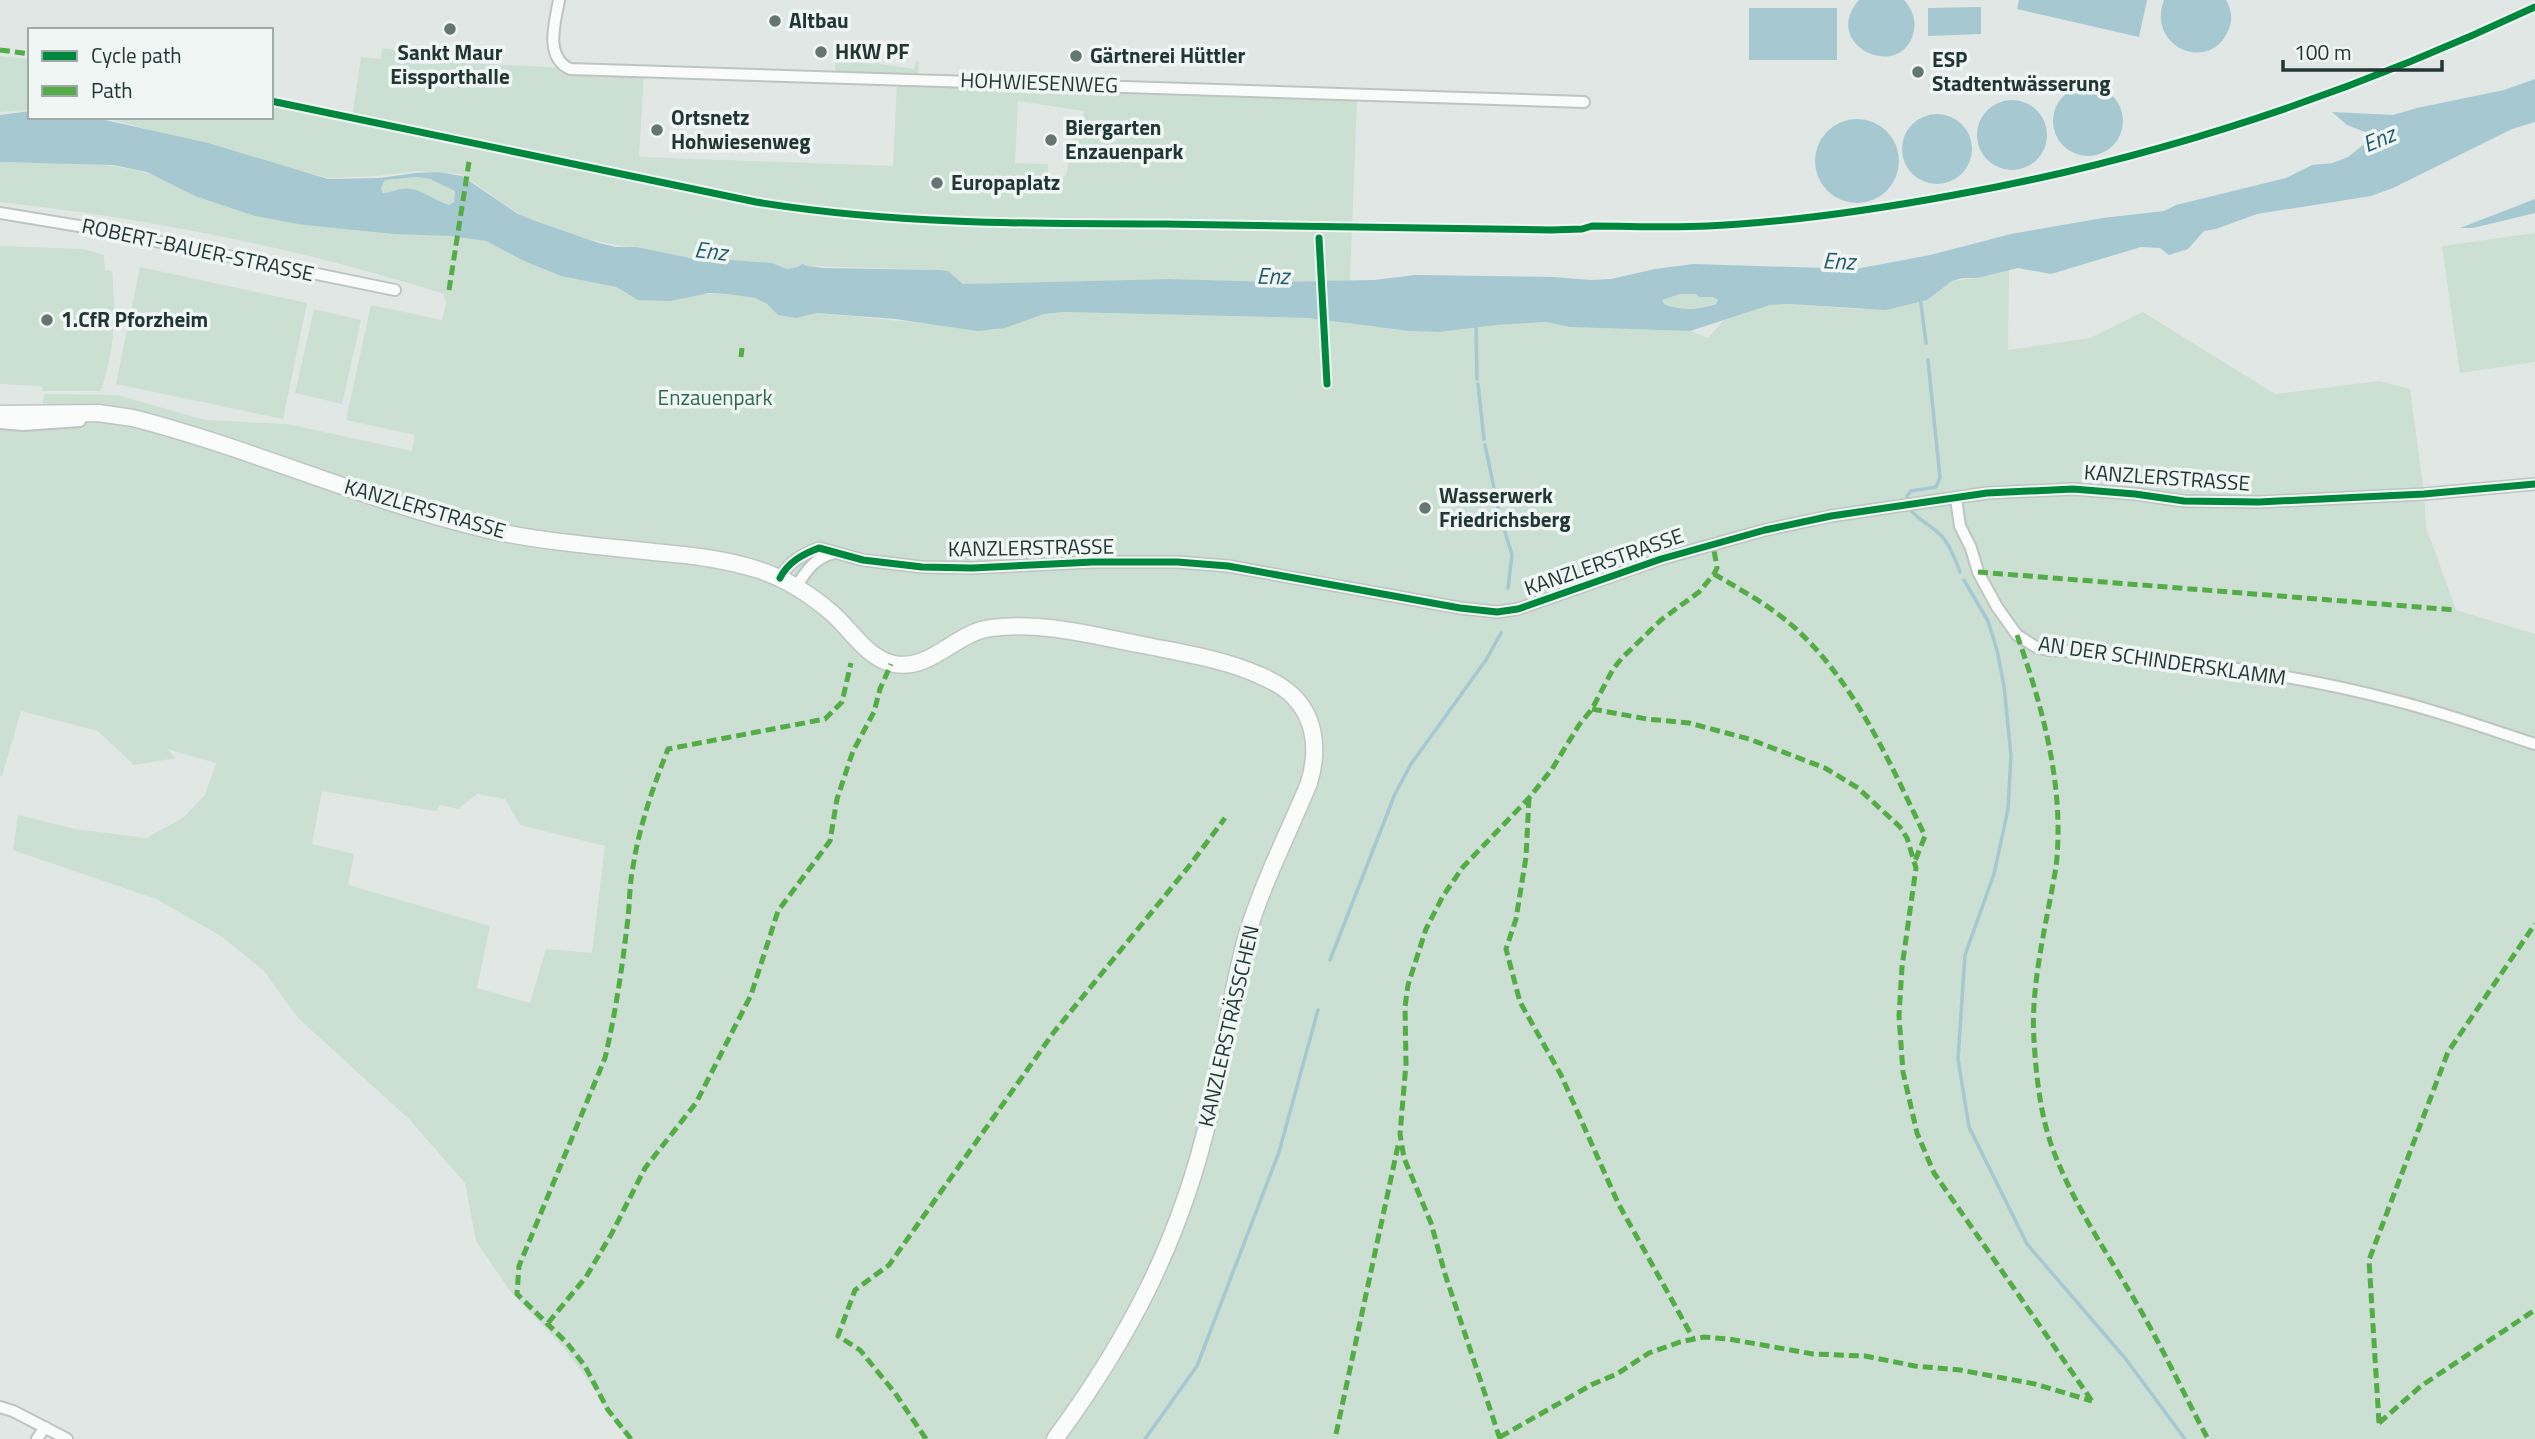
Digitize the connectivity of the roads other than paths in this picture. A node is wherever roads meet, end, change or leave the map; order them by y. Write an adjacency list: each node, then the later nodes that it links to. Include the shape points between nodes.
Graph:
1 (559, 0): 2 (street, HOHWIESENWEG, via 553,47 557,59 570,69)
2 (1584, 102)
3 (0, 213): 4 (street, ROBERT-BAUER-STRASSE)
4 (395, 290)
5 (0, 414): 11 (main road, KANZLERSTRASSE, via 98,413 133,418 468,525 529,538 713,559)
6 (80, 421): 7 (street)
7 (0, 423)
8 (2535, 484): 9 (street, KANZLERSTRASSE, via 2259,502 2185,501 2073,489)
9 (1956, 499): 10 (street, KANZLERSTRASSE, via 1765,530 1661,559 1518,610 1497,612 1228,566 1093,562 922,568); 13 (street, AN DER SCHINDERSKLAMM, via 1960,527 1987,589 2017,635 2036,647 2268,673 2396,700)
10 (845, 554): 11 (street, KANZLERSTRASSE, via 819,548 785,568); 12 (street, via 822,557)
11 (780, 578): 12 (main road, KANZLERSTRÄSSCHEN)
12 (796, 587): 18 (main road, KANZLERSTRÄSSCHEN, via 891,664 921,662 962,637 988,628 1035,628 1108,639 1259,674 1296,699 1314,735 1309,783 1247,936 1209,1116 1181,1213 1133,1321)
13 (2535, 744)
14 (0, 1407): 15 (street)
15 (45, 1427): 16 (street); 17 (street)
16 (37, 1439)
17 (66, 1439)
18 (1055, 1439)

